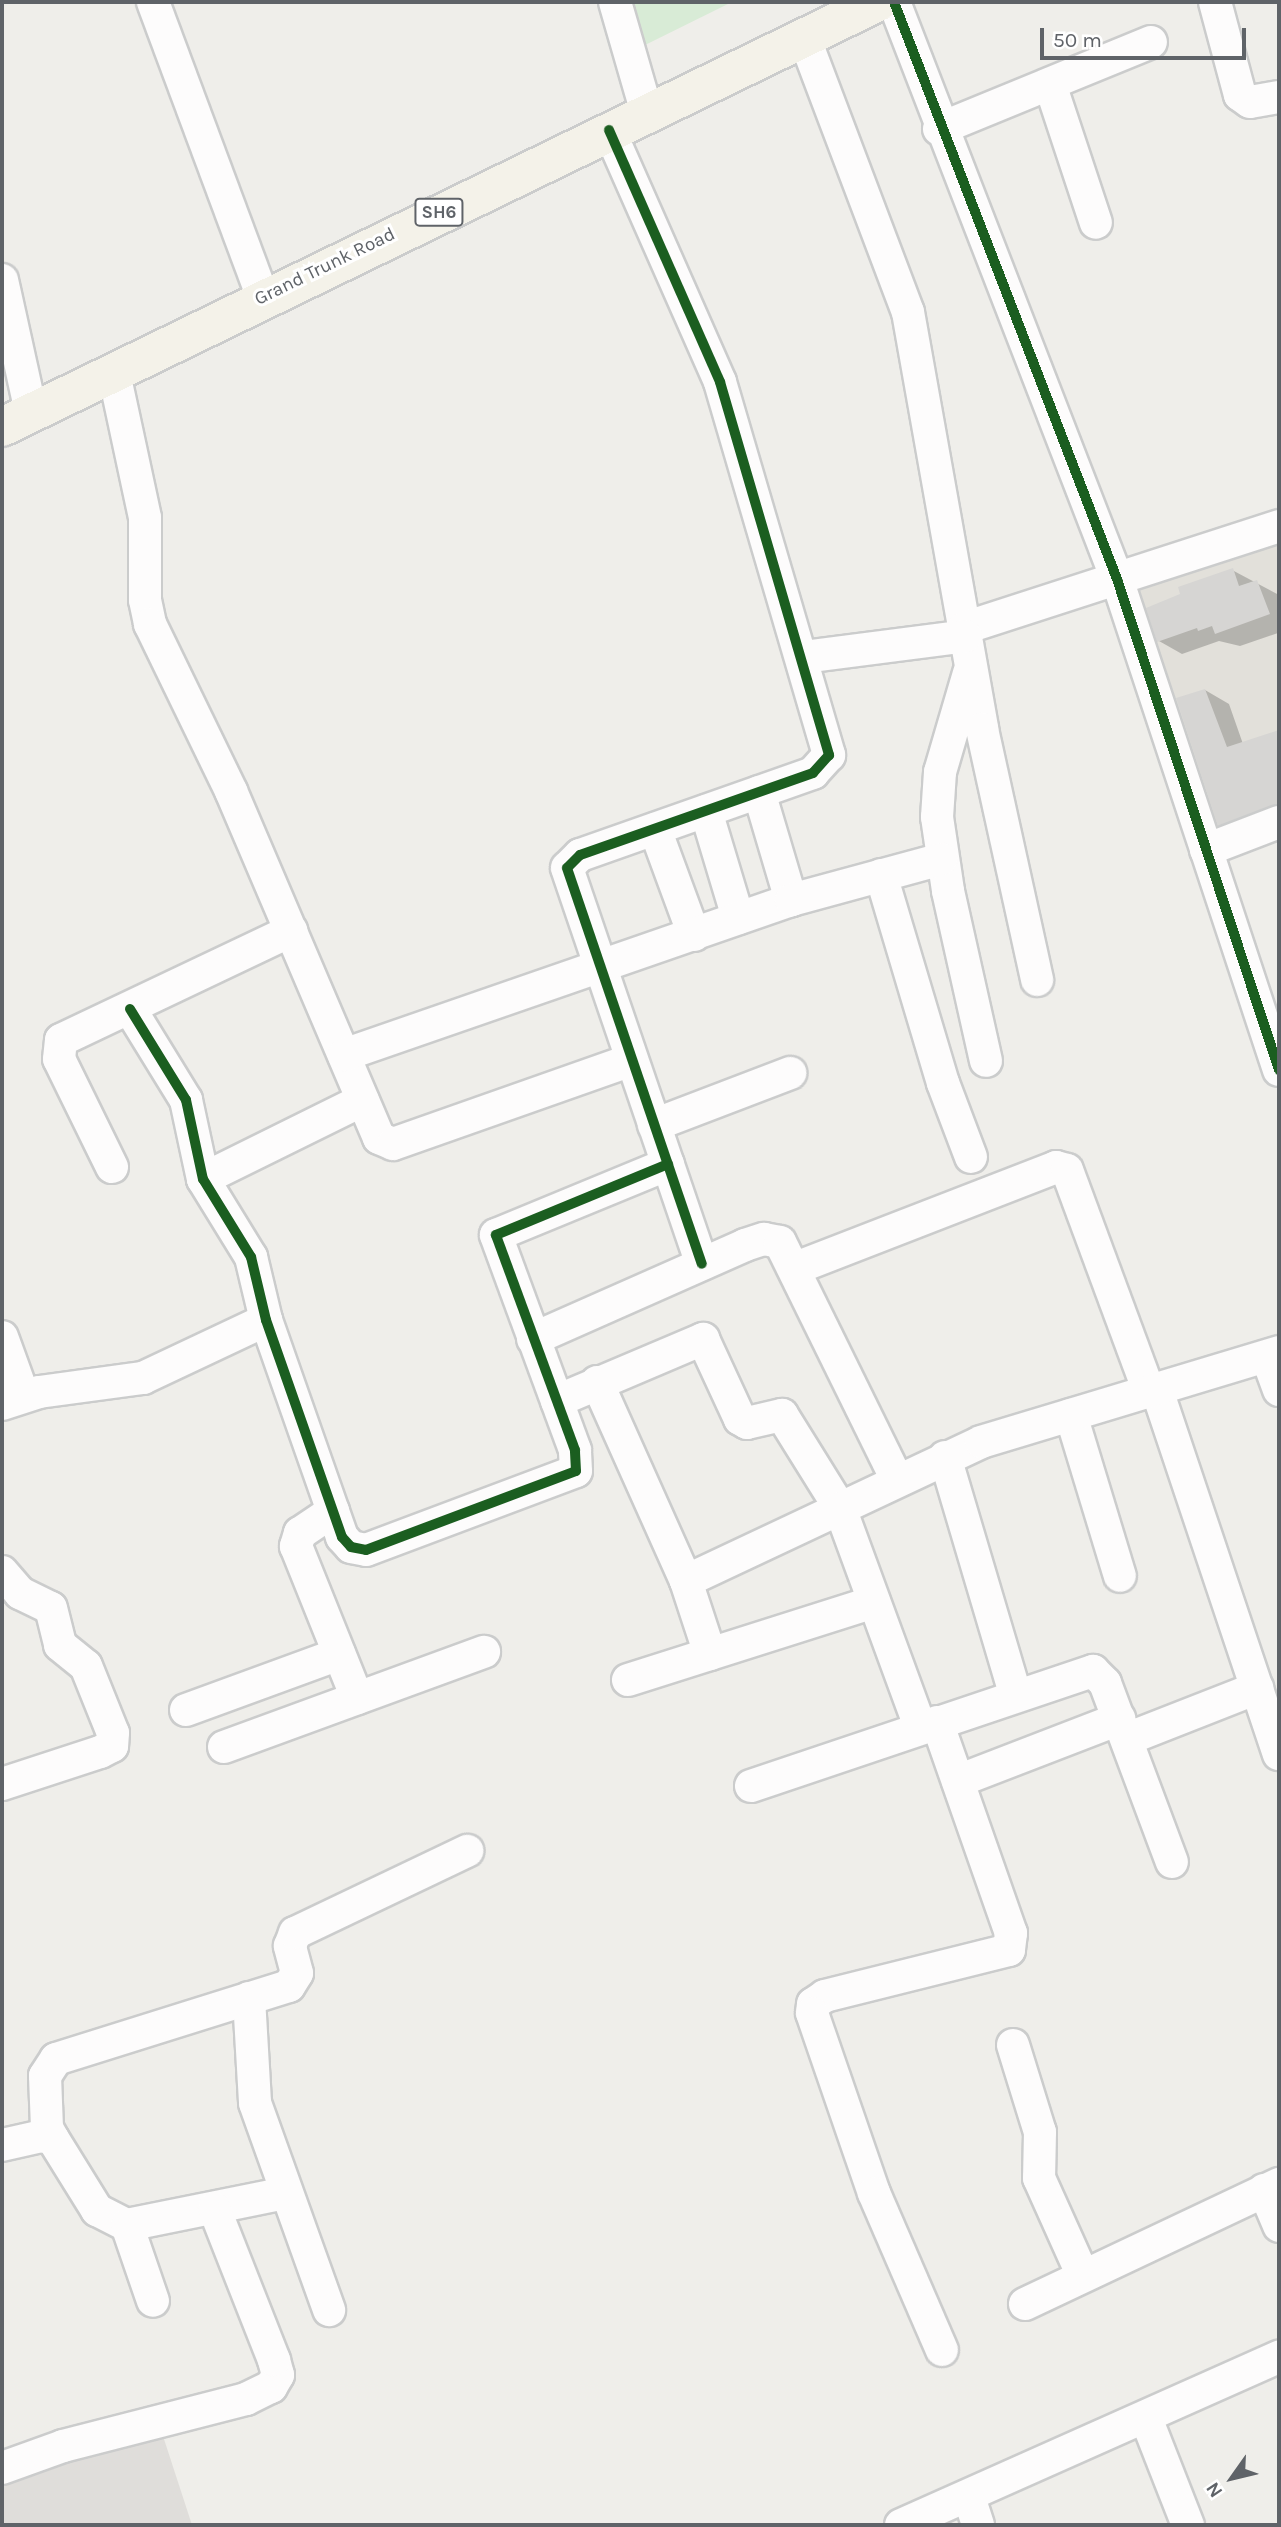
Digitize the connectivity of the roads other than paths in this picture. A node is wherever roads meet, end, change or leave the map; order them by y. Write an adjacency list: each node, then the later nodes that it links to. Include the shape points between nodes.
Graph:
1 (152, 2): 15 (street)
2 (615, 2): 10 (street)
3 (878, 2): 6 (main road, Grand Trunk Road / SH6)
4 (894, 2): 11 (street)
5 (1215, 2): 9 (street, via 1233,83 1240,95 1250,102)
6 (804, 37): 10 (main road, Grand Trunk Road / SH6); 20 (street, via 908,312)
7 (1151, 42): 8 (street)
8 (1050, 84): 11 (street); 13 (street)
9 (1279, 97)
10 (647, 113): 12 (main road, Grand Trunk Road / SH6)
11 (939, 129): 19 (street)
12 (610, 130): 15 (main road, Grand Trunk Road / SH6); 21 (street, via 720,382)
13 (1096, 223)
14 (2, 280): 17 (street)
15 (263, 297): 16 (main road, Grand Trunk Road / SH6)
16 (114, 373): 17 (main road, Grand Trunk Road / SH6); 31 (street, via 145,518 145,600 150,624 231,791)
17 (17, 420)
18 (1279, 526): 19 (street)
19 (1116, 579): 20 (street); 26 (street)
20 (967, 643): 21 (street); 27 (street, via 940,772 937,817); 34 (street)
21 (803, 657): 22 (street, via 829,755 813,773)
22 (759, 792): 23 (street); 29 (street)
23 (706, 811): 25 (street); 30 (street)
24 (1279, 822): 26 (street)
25 (655, 829): 32 (street); 33 (street, via 580,855 567,868)
26 (1206, 850): 39 (street)
27 (942, 859): 28 (street); 38 (street)
28 (881, 876): 29 (street); 43 (street, via 943,1083)
29 (792, 900): 30 (street)
30 (738, 918): 32 (street)
31 (291, 931): 35 (street); 36 (street)
32 (694, 935): 33 (street)
33 (599, 969): 36 (street); 37 (street)
34 (1037, 980)
35 (130, 1009): 45 (street, via 70,1034 57,1048); 46 (street, via 186,1100)
36 (344, 1055): 41 (street)
37 (632, 1060): 41 (street, via 393,1144 379,1138); 42 (street)
38 (986, 1061)
39 (1279, 1070)
40 (790, 1073): 42 (street)
41 (363, 1100): 46 (street)
42 (654, 1125): 44 (street)
43 (971, 1157)
44 (668, 1164): 47 (street); 51 (street, via 496,1235)
45 (112, 1167)
46 (203, 1179): 49 (street, via 246,1244)
47 (702, 1264): 48 (street, via 764,1239 780,1242); 51 (street)
48 (796, 1268): 55 (street, via 1056,1167 1067,1170); 60 (street)
49 (266, 1320): 56 (street, via 143,1378); 62 (street)
50 (2, 1336): 56 (street)
51 (533, 1339): 57 (street)
52 (1273, 1355): 54 (street); 55 (street)
53 (597, 1382): 57 (street); 61 (street, via 703,1339 740,1419 747,1423 782,1415); 65 (street)
54 (1279, 1390)
55 (1153, 1391): 58 (street); 71 (street)
56 (13, 1400)
57 (556, 1401): 62 (street, via 578,1461 570,1476 366,1550 352,1547 342,1537)
58 (1071, 1415): 59 (street); 64 (street)
59 (945, 1457): 60 (street); 72 (street)
60 (897, 1480): 61 (street)
61 (840, 1507): 65 (street); 66 (street)
62 (333, 1511): 68 (street, via 296,1538)
63 (2, 1572): 80 (street, via 14,1589 51,1608 60,1645 86,1666 113,1733 112,1746 100,1752)
64 (1119, 1576)
65 (686, 1581): 69 (street)
66 (874, 1602): 69 (street); 75 (street)
67 (484, 1652): 73 (street)
68 (339, 1654): 73 (street); 74 (street)
69 (710, 1654): 70 (street)
70 (628, 1679)
71 (1257, 1688): 76 (street); 78 (street)
72 (1015, 1694): 75 (street); 76 (street, via 1093,1671 1105,1683)
73 (357, 1698): 77 (street)
74 (186, 1710)
75 (929, 1724): 79 (street); 81 (street)
76 (1123, 1729): 79 (street); 83 (street)
77 (224, 1747)
78 (1279, 1754)
79 (958, 1780): 97 (street, via 1011,1933 1009,1950 825,1996 813,2004 812,2013 874,2193)
80 (2, 1784)
81 (751, 1786)
82 (467, 1850): 84 (street, via 295,1933 290,1946 295,1982)
83 (1172, 1862)
84 (249, 1998): 86 (street, via 57,2059 45,2077 47,2128); 89 (street, via 255,2104)
85 (1013, 2045): 93 (street, via 1040,2132 1039,2178)
86 (53, 2139): 87 (street, via 42,2136); 91 (street, via 97,2210)
87 (2, 2146)
88 (1272, 2187): 92 (street); 93 (street)
89 (285, 2193): 90 (street); 96 (street)
90 (214, 2208): 91 (street); 100 (street, via 274,2360 278,2375 271,2387 246,2399)
91 (127, 2225): 94 (street)
92 (1279, 2226)
93 (1083, 2276): 95 (street)
94 (153, 2301)
95 (1025, 2304)
96 (329, 2310)
97 (942, 2350)
98 (1279, 2357): 99 (street)
99 (1146, 2418): 101 (street); 103 (street)
100 (5, 2458)
101 (974, 2511): 102 (street)
102 (901, 2525)
103 (1188, 2525)

